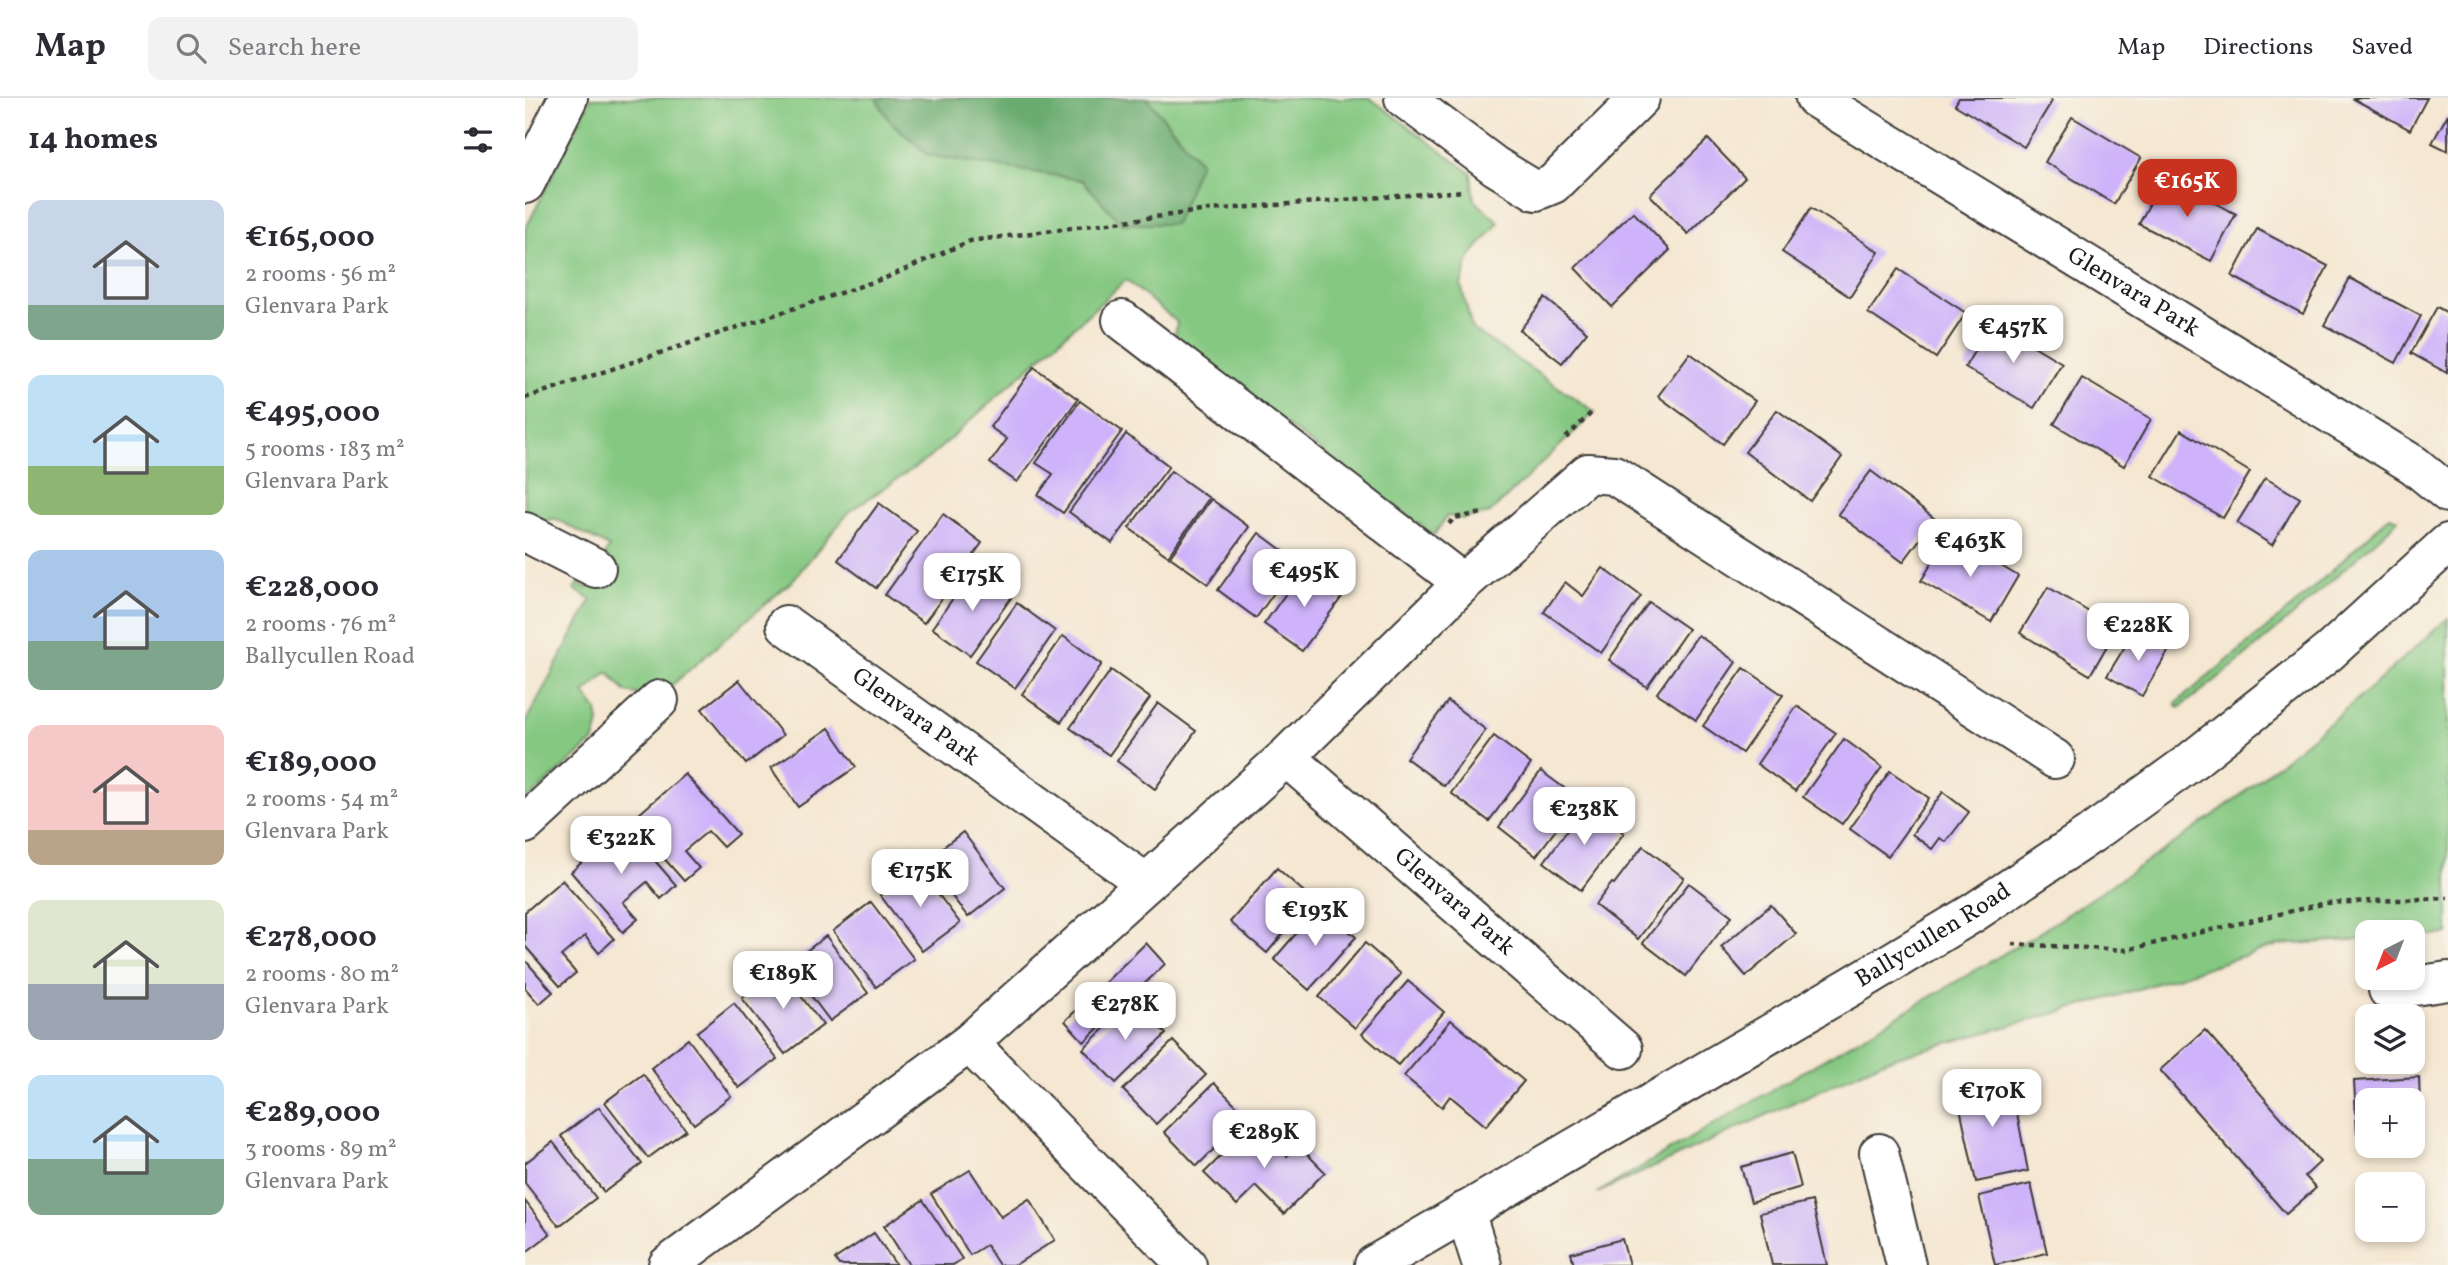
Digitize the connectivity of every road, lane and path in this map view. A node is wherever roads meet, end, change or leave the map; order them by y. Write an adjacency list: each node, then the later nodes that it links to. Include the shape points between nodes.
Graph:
1 (568, 98): 5 (street)
2 (1404, 98): 3 (street, via 1536,191 1553,184)
3 (1640, 98)
4 (1815, 98): 9 (street, Glenvara Park, via 2402,458)
5 (525, 184)
6 (1473, 191): 8 (path, via 1209,210 970,241 888,277)
7 (1122, 320): 13 (street)
8 (525, 398)
9 (2448, 493)
10 (525, 532): 12 (street)
11 (2448, 542): 27 (street, Ballycullen Road, via 2329,652 2091,834 1907,953)
12 (596, 568)
13 (1463, 583): 16 (street); 17 (street, via 1588,473 1614,475)
14 (786, 625): 19 (street, Glenvara Park)
15 (659, 700): 18 (street)
16 (1286, 757): 19 (street); 25 (street, Glenvara Park)
17 (2055, 759)
18 (525, 824)
19 (1146, 883): 24 (street)
20 (2448, 898): 21 (path, via 2326,903 2126,950)
21 (2012, 944)
22 (2448, 981): 23 (street)
23 (2425, 984)
24 (969, 1043): 28 (street); 29 (street)
25 (1623, 1049)
26 (1879, 1153): 32 (street)
27 (1465, 1211): 30 (street, Ballycullen Road); 31 (street)
28 (668, 1265)
29 (1187, 1265)
30 (1374, 1265)
31 (1482, 1265)
32 (1906, 1265)

